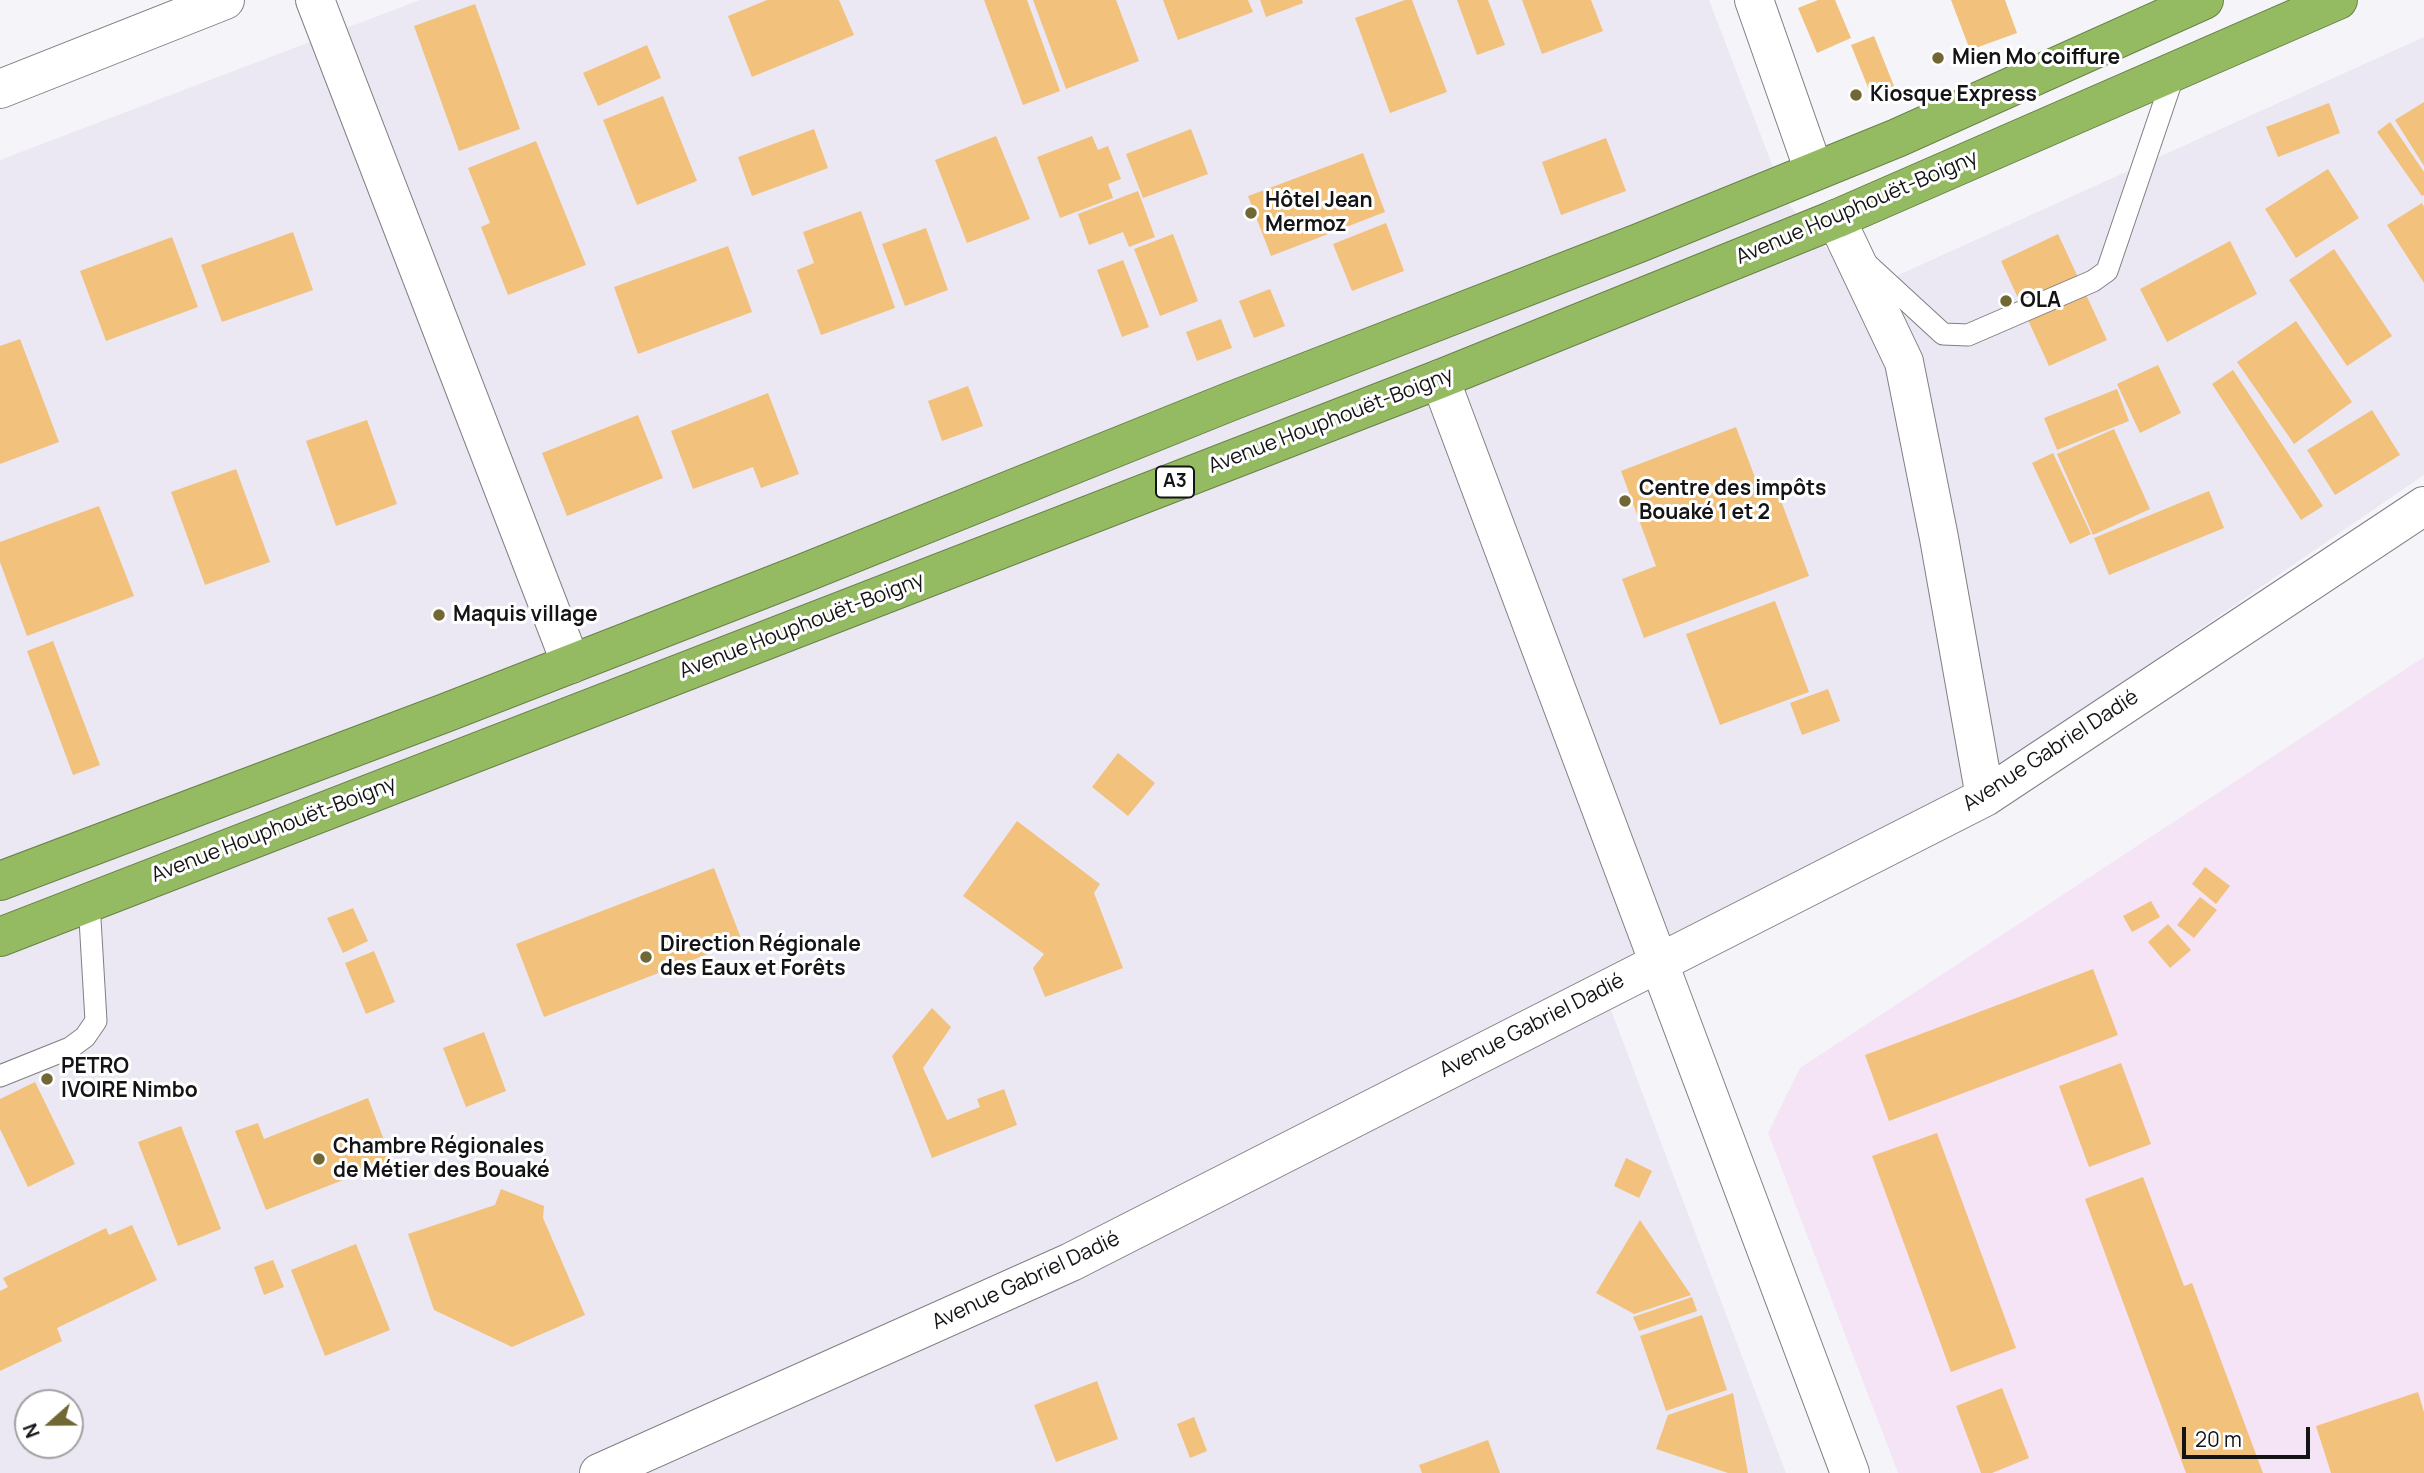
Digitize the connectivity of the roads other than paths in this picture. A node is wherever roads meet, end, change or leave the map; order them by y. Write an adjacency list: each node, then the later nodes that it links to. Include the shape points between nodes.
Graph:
1 (225, 0): 7 (street)
2 (315, 0): 12 (street)
3 (1754, 0): 8 (street)
4 (2204, 0): 8 (highway)
5 (2339, 0): 6 (highway, Avenue Houphouët-Boigny / A3)
6 (2175, 71): 9 (highway, Avenue Houphouët-Boigny / A3); 9 (lane, via 2107,271 2093,281 1968,335 1943,334)
7 (0, 89)
8 (1814, 171): 12 (highway)
9 (1842, 233): 10 (highway, Avenue Houphouët-Boigny / A3); 13 (street, via 1904,362)
10 (1440, 379): 15 (highway, Avenue Houphouët-Boigny / A3); 17 (street)
11 (2424, 506): 13 (street, Avenue Gabriel Dadié)
12 (571, 664): 14 (highway)
13 (1985, 797): 17 (street, Avenue Gabriel Dadié)
14 (0, 881)
15 (89, 902): 16 (highway, Avenue Houphouët-Boigny / A3); 18 (lane, via 96,1021 70,1048)
16 (0, 937)
17 (1660, 961): 19 (street, Avenue Gabriel Dadié, via 1072,1262); 20 (street)
18 (0, 1076)
19 (599, 1473)
20 (1850, 1473)

